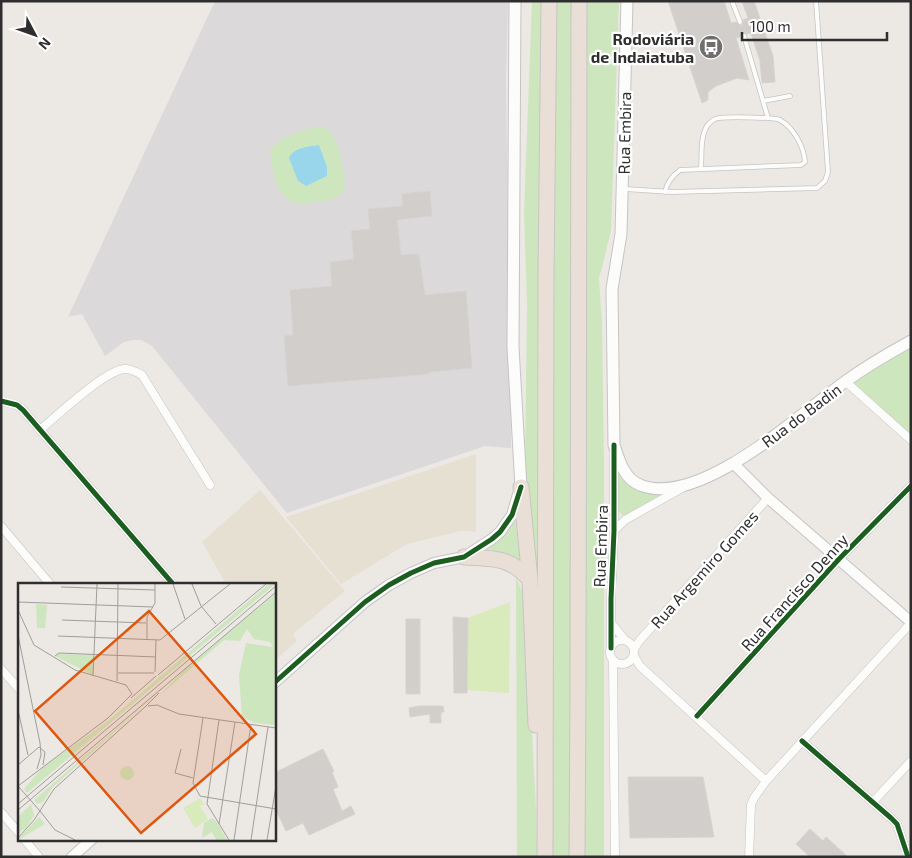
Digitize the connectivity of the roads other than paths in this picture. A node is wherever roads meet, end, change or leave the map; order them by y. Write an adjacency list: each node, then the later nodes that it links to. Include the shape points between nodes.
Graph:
1 (515, 1): 25 (main road, via 513,347)
2 (549, 1): 46 (highway)
3 (579, 1): 55 (highway)
4 (627, 1): 13 (main road, Rua Embira)
5 (732, 1): 7 (lane)
6 (816, 1): 14 (lane, via 828,172 824,180 817,188)
7 (740, 22)
8 (744, 36): 10 (lane)
9 (790, 96): 10 (lane)
10 (763, 101): 11 (lane)
11 (768, 118): 12 (lane, via 716,118 707,125 703,135); 12 (lane, via 781,121 799,140 805,162 801,165)
12 (701, 168): 14 (lane, via 680,170 673,175)
13 (622, 189): 14 (lane); 20 (main road, Rua Embira, via 621,234 612,289)
14 (665, 192)
15 (911, 341): 16 (main road, Rua do Badin)
16 (846, 381): 19 (street); 21 (main road, Rua do Badin)
17 (1, 401): 18 (street, via 17,405)
18 (41, 429): 23 (street, via 104,377 132,369 142,375); 33 (street)
19 (911, 440)
20 (614, 446): 22 (main road, Rua do Badin, via 628,477 638,485 654,489); 28 (street, Rua Embira)
21 (734, 464): 22 (main road, Rua do Badin); 26 (street)
22 (688, 485): 28 (street, Rua do Badin, via 625,520)
23 (210, 486)
24 (911, 486): 30 (street, Rua Francisco Denny)
25 (520, 487): 29 (street, via 512,515 500,532); 31 (highway)
26 (768, 498): 30 (street); 37 (street, Rua Argemiro Gomes)
27 (1, 526): 32 (street)
28 (614, 531): 35 (street, Rua Embira)
29 (464, 557): 31 (highway, via 505,561 516,566); 40 (street, via 434,563 389,585 365,602)
30 (839, 559): 34 (street); 42 (street, Rua Francisco Denny)
31 (530, 580): 46 (highway, via 538,757)
32 (49, 583)
33 (172, 583)
34 (911, 623): 43 (street)
35 (612, 624): 36 (street, Rua Embira); 37 (street)
36 (611, 648): 37 (street, via 616,641); 38 (street, Rua Embira, via 610,656)
37 (630, 650): 38 (street, Rua Argemiro Gomes); 42 (street, via 640,666)
38 (616, 662): 56 (street, via 613,673)
39 (1, 669): 41 (street)
40 (275, 682)
41 (18, 688)
42 (697, 716): 45 (street)
43 (802, 741): 45 (street); 47 (street)
44 (911, 761): 47 (street)
45 (766, 781): 57 (street, via 751,805)
46 (546, 785): 54 (highway)
47 (873, 802): 58 (street, via 897,824)
48 (1, 812): 49 (street)
49 (18, 832)
50 (25, 840): 52 (street)
51 (91, 840): 53 (street)
52 (39, 857)
53 (72, 857)
54 (546, 857)
55 (577, 857)
56 (615, 857)
57 (749, 857)
58 (908, 857)

